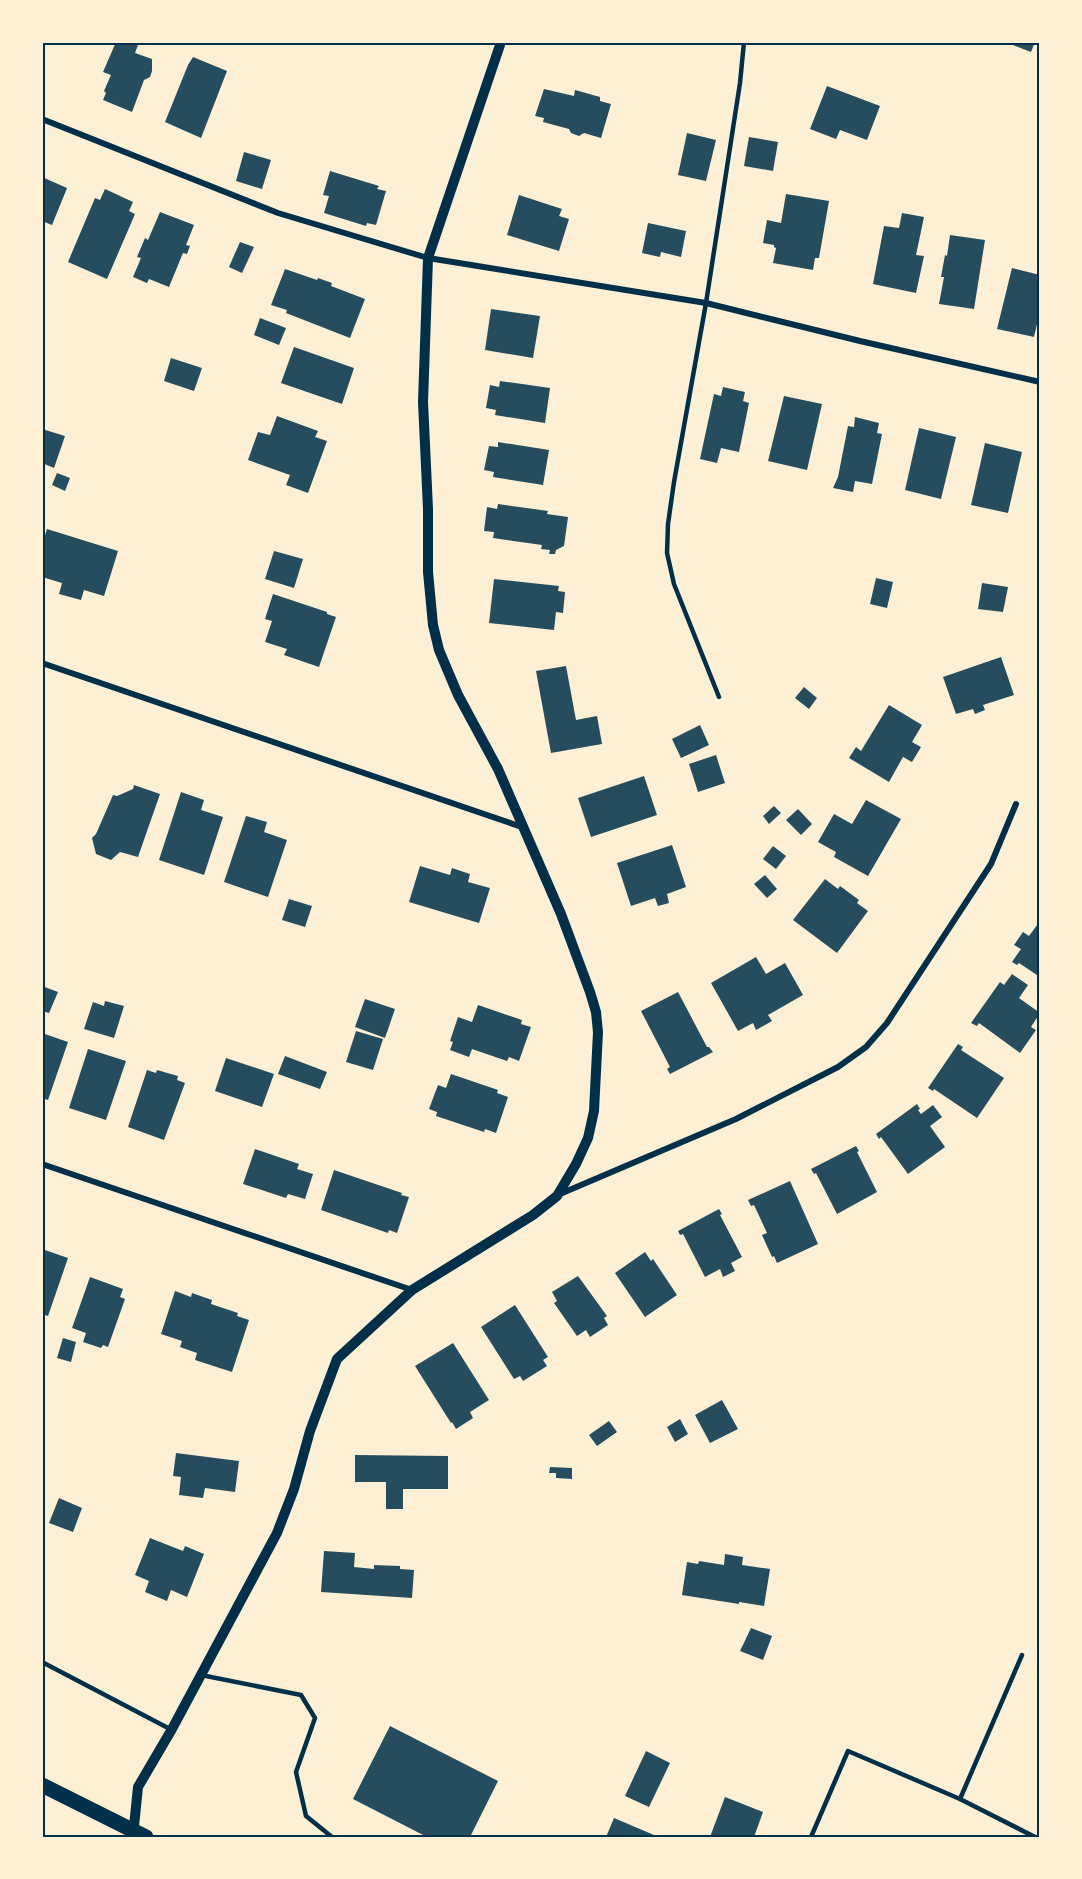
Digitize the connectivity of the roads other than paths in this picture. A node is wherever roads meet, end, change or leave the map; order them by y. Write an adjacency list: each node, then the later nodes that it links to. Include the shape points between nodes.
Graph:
1 (501, 42): 4 (street)
2 (744, 42): 5 (lane)
3 (42, 118): 4 (street, via 278,213)
4 (428, 258): 5 (street); 10 (street, via 423,402 433,625 439,650)
5 (706, 303): 6 (street); 8 (lane, via 674,482 667,553 674,584)
6 (1040, 382)
7 (42, 663): 10 (street)
8 (718, 697)
9 (1016, 804): 12 (street, via 991,864 887,1023 866,1047 838,1067 736,1119)
10 (522, 827): 12 (street, via 590,992 598,1032 594,1112 588,1138)
11 (42, 1164): 13 (street)
12 (557, 1196): 13 (street)
13 (412, 1290): 16 (street, via 337,1359 277,1533)
14 (1022, 1655): 19 (lane)
15 (42, 1662): 17 (lane)
16 (201, 1675): 17 (street); 21 (lane, via 301,1695 315,1718 296,1772 306,1816)
17 (171, 1729): 20 (street, via 138,1787)
18 (42, 1785): 20 (main road)
19 (960, 1799): 22 (lane, via 848,1751); 23 (lane)
20 (138, 1835)
21 (332, 1837)
22 (811, 1837)
23 (1035, 1837)

